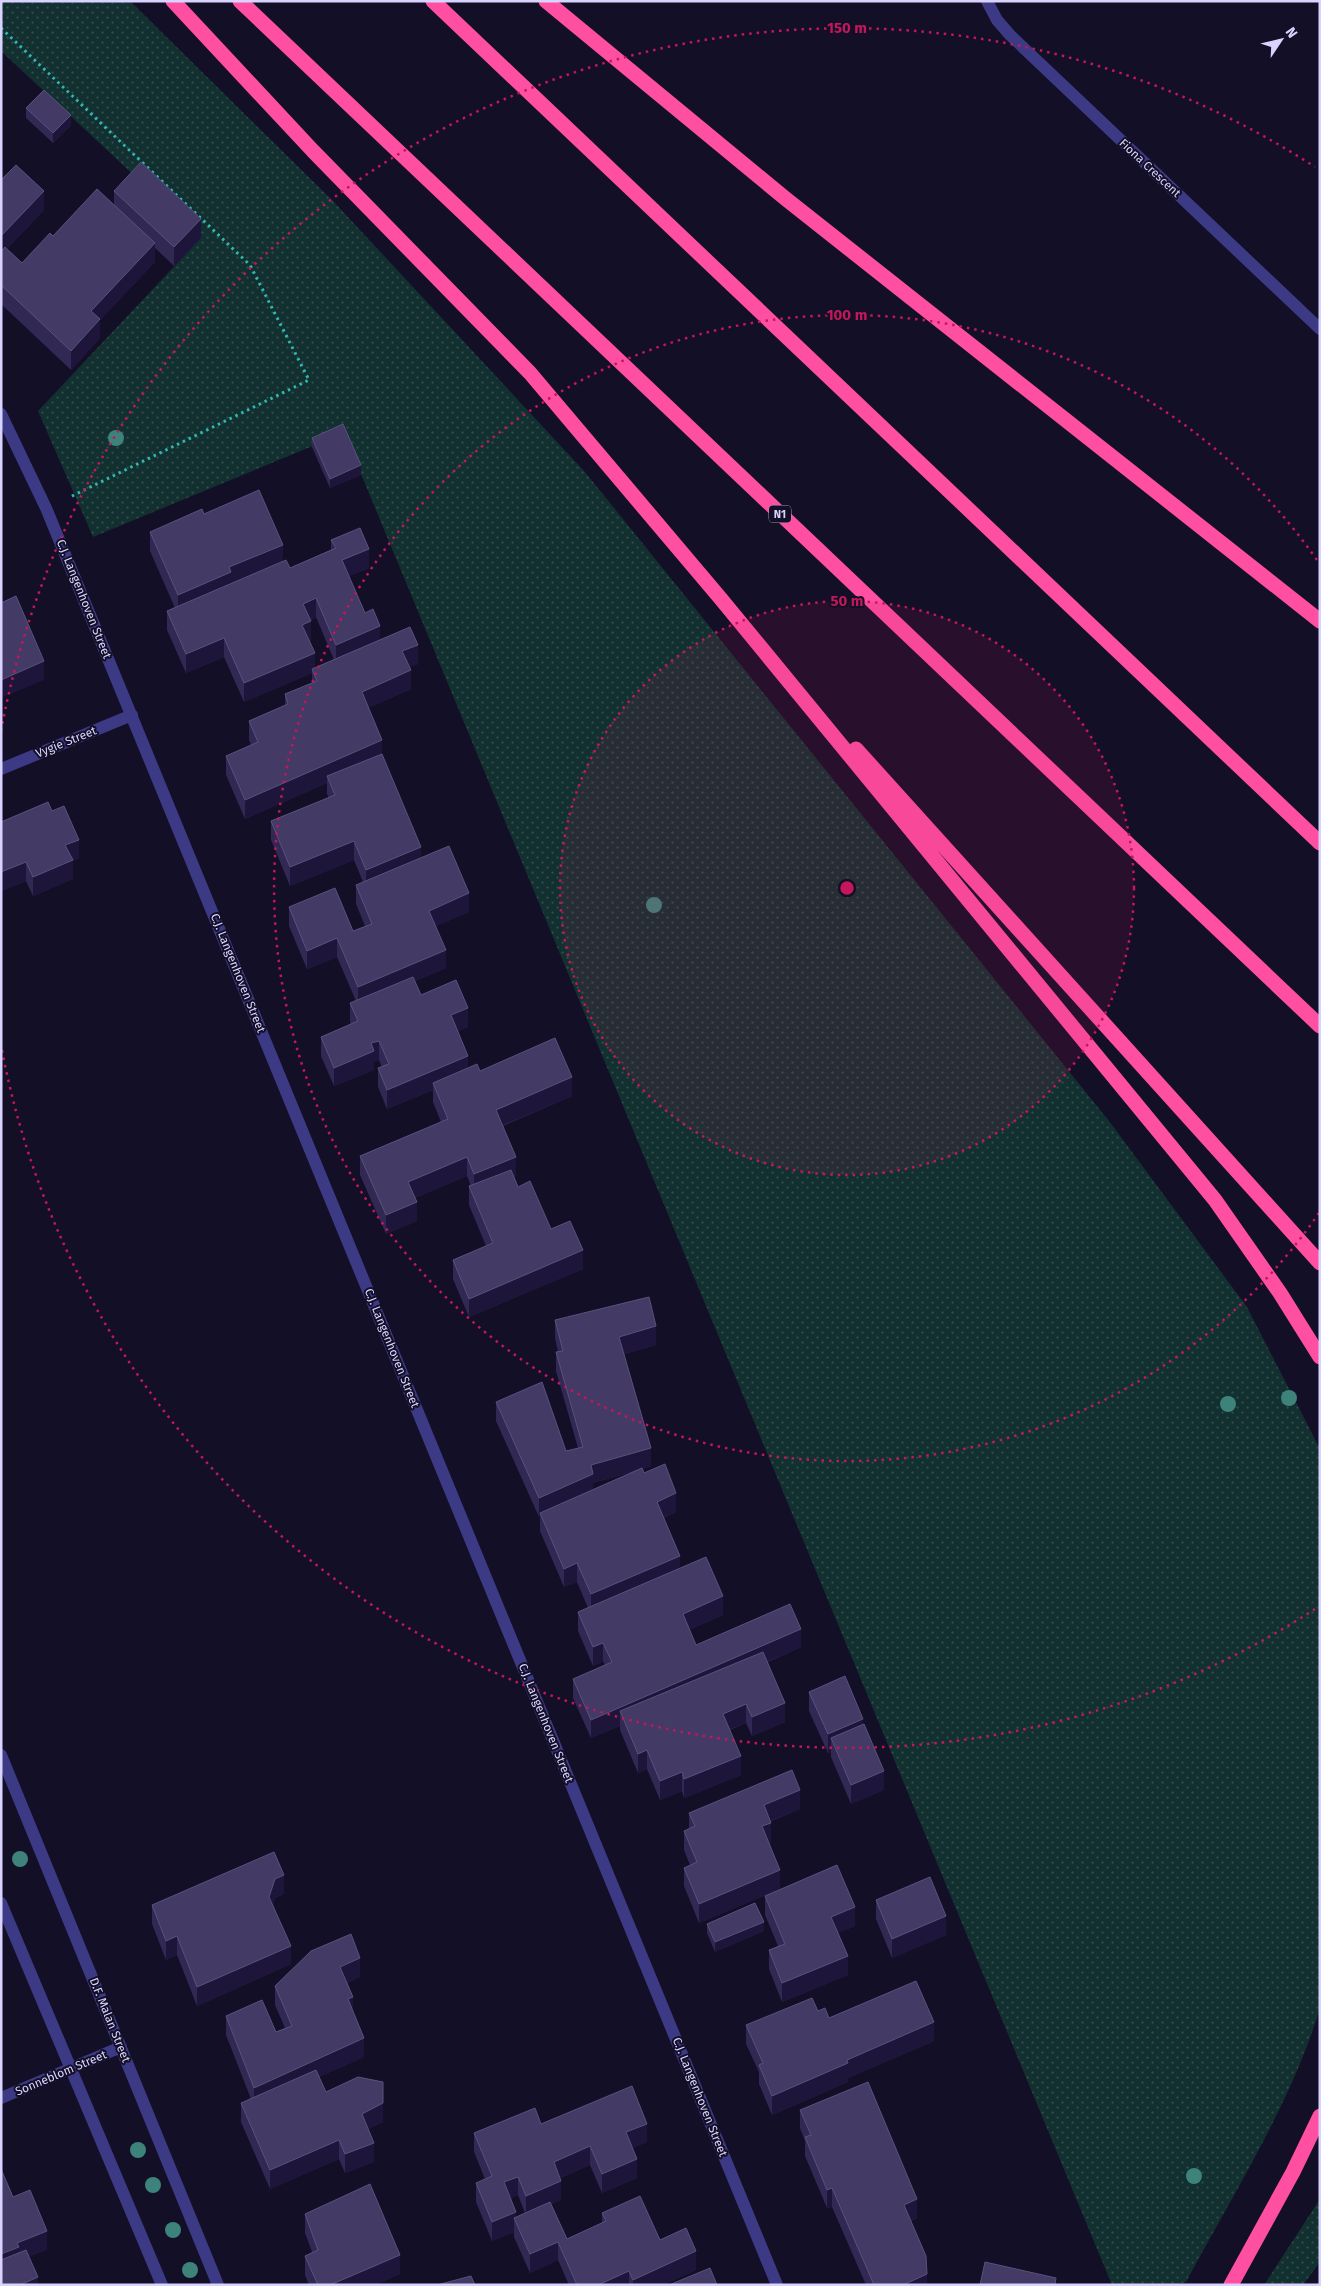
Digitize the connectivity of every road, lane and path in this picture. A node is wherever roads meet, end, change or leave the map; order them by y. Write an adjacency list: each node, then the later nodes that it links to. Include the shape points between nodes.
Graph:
1 (172, 1): 10 (highway, via 530,373)
2 (240, 1): 15 (highway, N1)
3 (433, 1): 14 (highway)
4 (546, 1): 11 (highway, via 786,199)
5 (987, 1): 7 (street, Fiona Crescent, via 1010,35)
6 (1, 28): 9 (path, via 250,265 309,380)
7 (1320, 329)
8 (1, 414): 9 (street, C.J. Langenhoven Street)
9 (46, 508): 12 (street, C.J. Langenhoven Street)
10 (720, 599): 16 (highway); 17 (highway, via 1215,1200)
11 (1320, 621)
12 (132, 715): 13 (street, Vygie Street); 26 (street, C.J. Langenhoven Street)
13 (1, 769)
14 (1320, 843)
15 (1320, 1026)
16 (1320, 1263)
17 (1320, 1357)
18 (1, 1755): 20 (street, D.F. Malan Street)
19 (1, 1904): 21 (street)
20 (121, 2046): 21 (street, Sonneblom Street); 25 (street, D.F. Malan Street)
21 (70, 2070): 22 (street, Sonneblom Street); 24 (street)
22 (1, 2098)
23 (1320, 2116): 27 (highway)
24 (162, 2285)
25 (218, 2285)
26 (777, 2285)
27 (1231, 2285)

